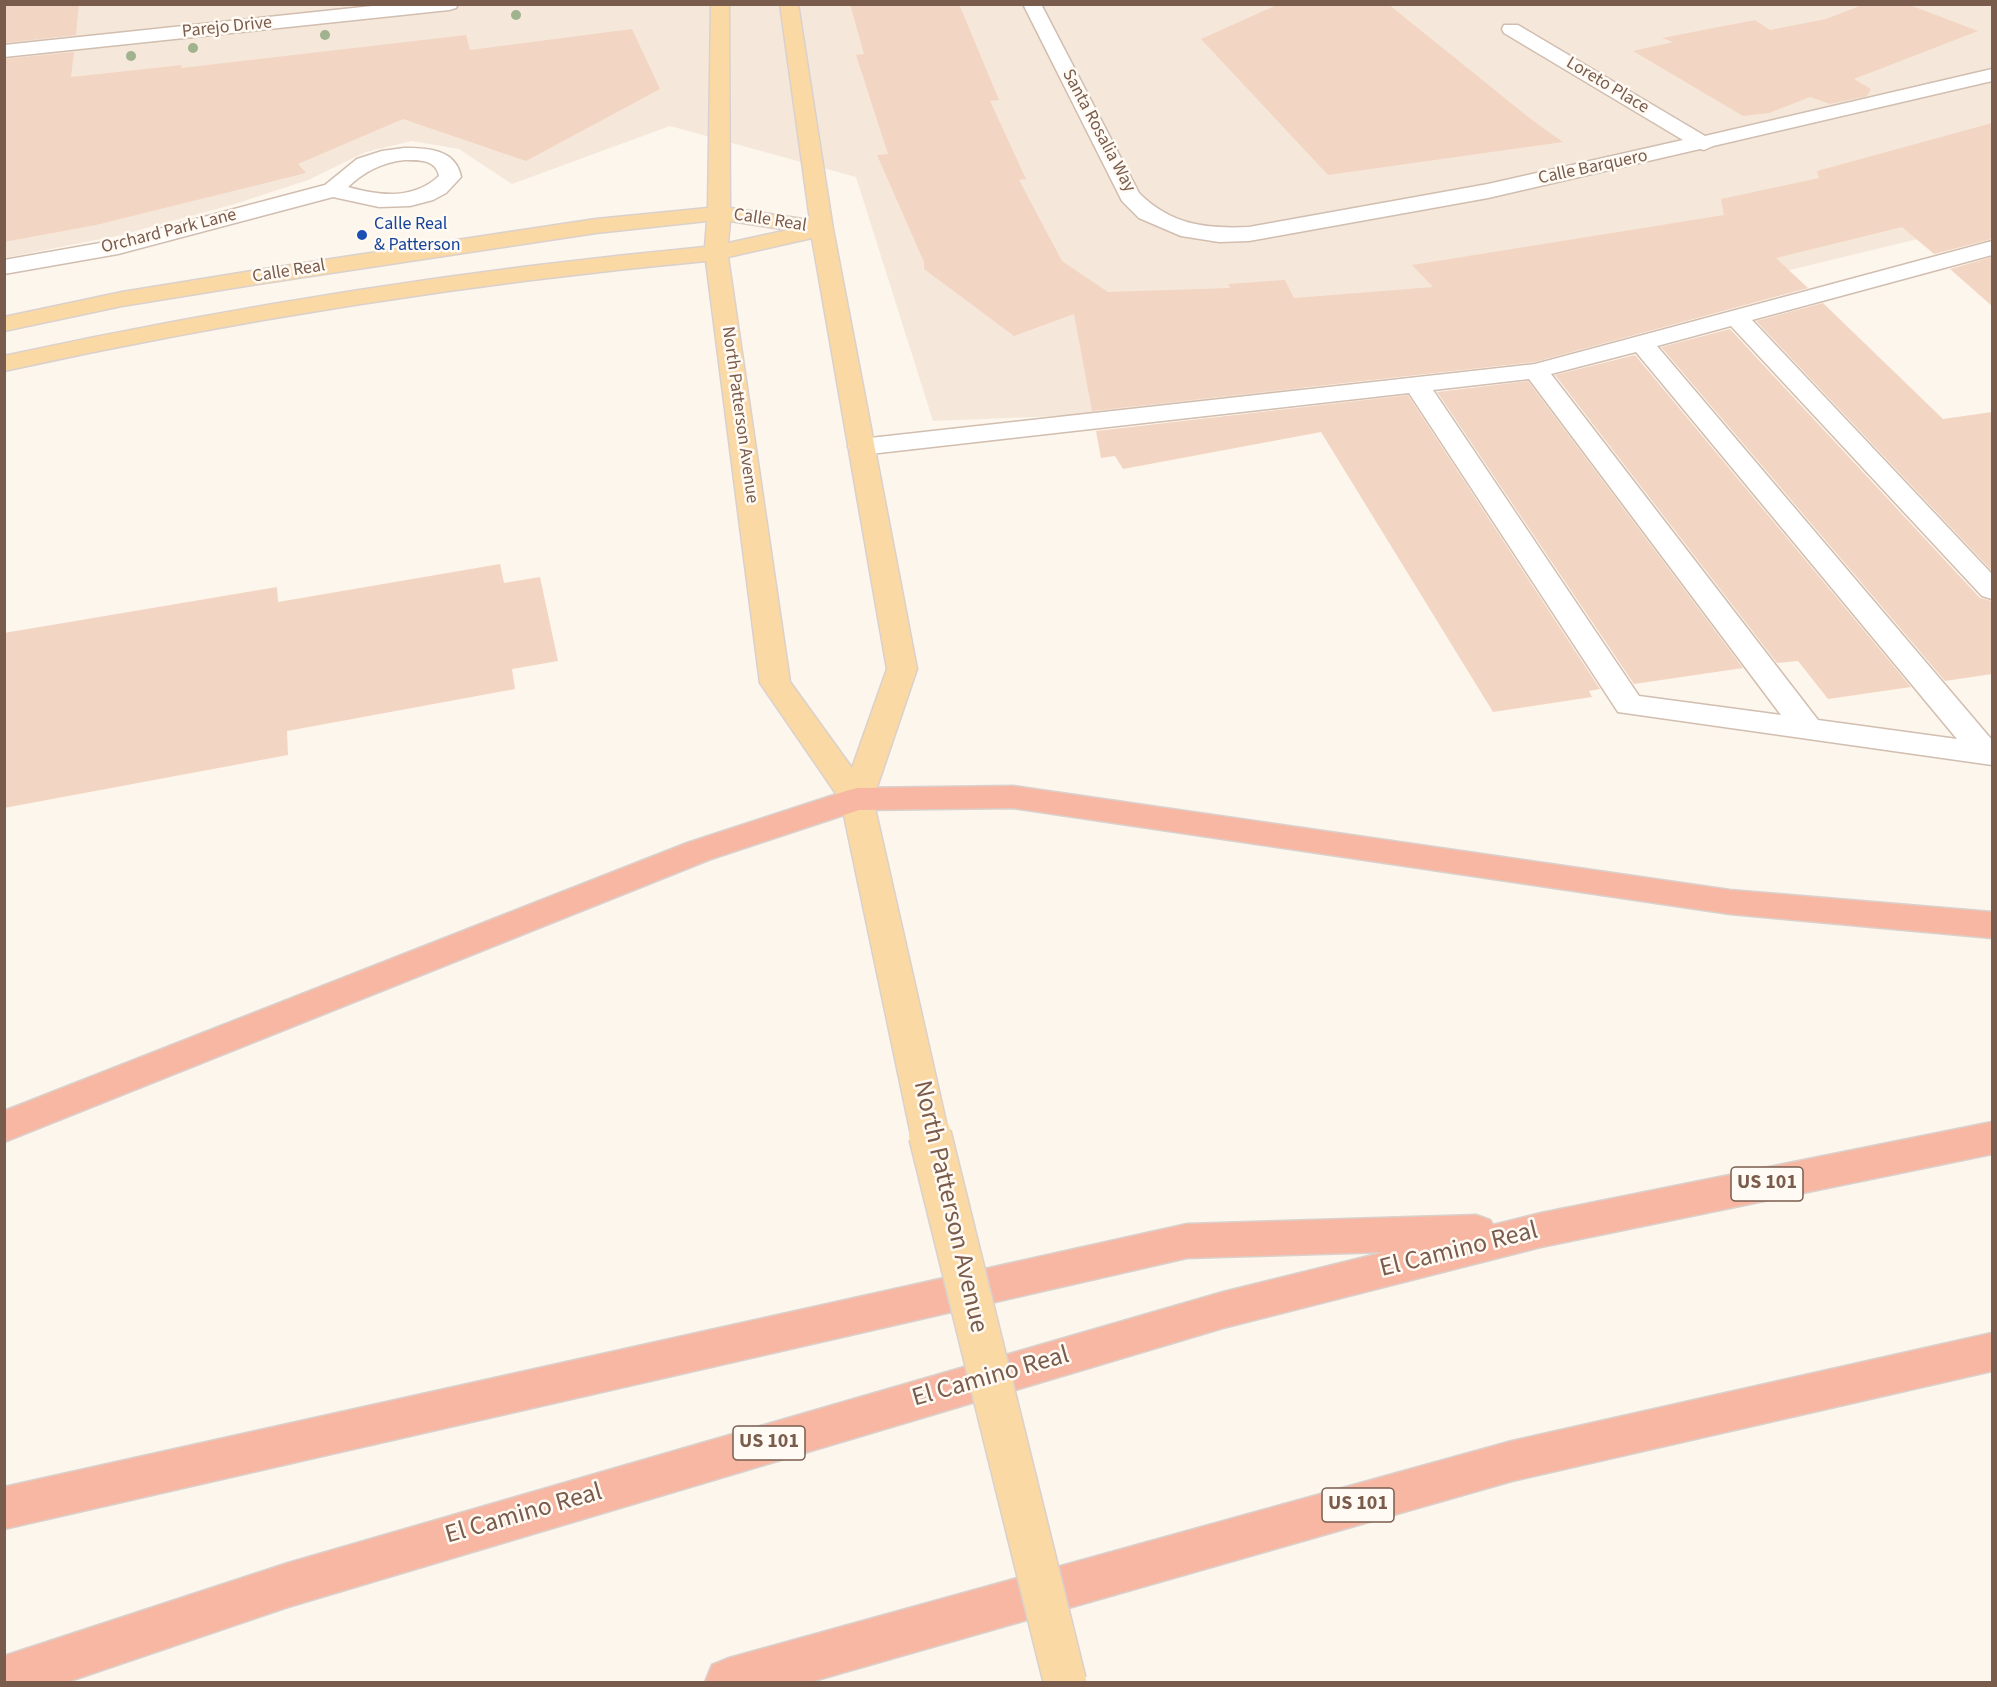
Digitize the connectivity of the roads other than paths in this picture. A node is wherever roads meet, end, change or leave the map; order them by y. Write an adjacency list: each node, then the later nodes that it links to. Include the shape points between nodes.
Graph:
1 (449, 4): 6 (street, Parejo Drive)
2 (720, 4): 10 (main road, North Patterson Avenue)
3 (789, 4): 11 (main road)
4 (1032, 4): 12 (street, Santa Rosalia Way, via 1130,196 1147,213)
5 (1511, 29): 8 (street, Loreto Place)
6 (4, 51)
7 (1992, 75): 8 (street, Calle Barquero)
8 (1704, 144): 12 (street, Calle Barquero, via 1488,191 1250,234)
9 (333, 190): 15 (street, Orchard Park Lane, via 118,247)
10 (719, 213): 11 (main road, Calle Real); 14 (main road, North Patterson Avenue); 17 (main road, Calle Real, via 596,226 258,277 122,299)
11 (822, 229): 14 (main road, Calle Real); 22 (main road)
12 (1189, 231)
13 (1992, 248): 16 (street)
14 (716, 253): 19 (main road, Calle Real, via 566,267 285,309); 26 (main road, North Patterson Avenue, via 775,683)
15 (4, 267)
16 (1736, 317): 18 (street); 23 (street)
17 (4, 324)
18 (1641, 342): 20 (street); 25 (street)
19 (4, 363)
20 (1536, 371): 21 (street); 24 (street)
21 (1416, 384): 22 (street); 24 (street, via 1629,705)
22 (861, 447): 26 (main road, via 902,669)
23 (1992, 590)
24 (1808, 729): 25 (street)
25 (1989, 754)
26 (857, 799): 27 (highway, via 1013,797 1730,902); 28 (highway, via 699,851); 35 (main road, North Patterson Avenue, bridge, via 930,1135)
27 (1992, 925)
28 (4, 1127)
29 (1992, 1137): 30 (highway, El Camino Real / US 101)
30 (1540, 1230): 32 (highway, via 1187,1241); 33 (highway, El Camino Real / US 101, via 1212,1313 288,1585)
31 (1992, 1352): 34 (highway, US 101, via 1512,1461)
32 (4, 1509)
33 (4, 1680)
34 (729, 1683)
35 (1065, 1683)

